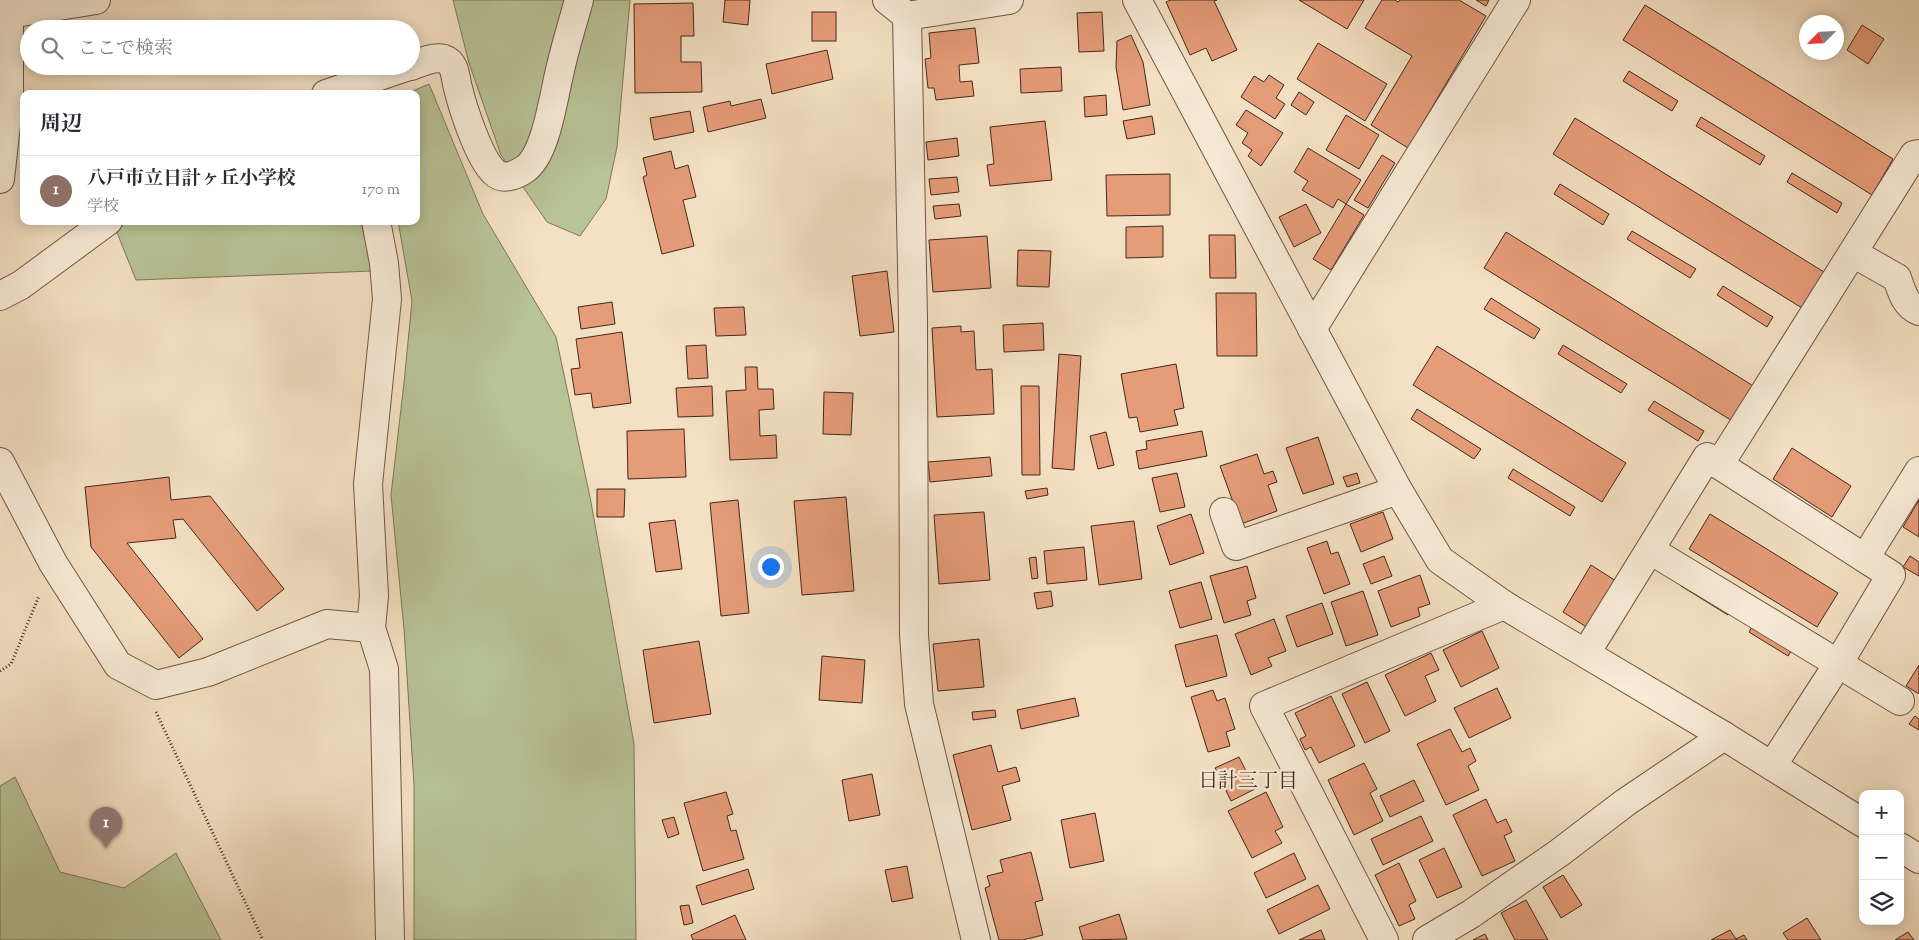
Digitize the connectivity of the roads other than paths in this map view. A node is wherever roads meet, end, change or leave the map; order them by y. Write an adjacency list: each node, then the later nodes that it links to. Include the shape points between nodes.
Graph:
1 (96, 0): 6 (street)
2 (579, 0): 8 (street, via 545,136 532,165 519,173 506,177 495,173 485,160 467,118 453,66 446,59 435,58)
3 (1009, 0): 7 (street)
4 (1137, 0): 18 (street)
5 (1516, 0): 18 (street)
6 (8, 7): 12 (street, via 9,98)
7 (897, 8): 37 (street, via 913,319 914,635 919,704)
8 (420, 63)
9 (383, 75): 10 (street)
10 (338, 90)
11 (1919, 154): 15 (street, via 1914,155)
12 (0, 179)
13 (102, 225): 16 (street)
14 (377, 225): 27 (street, via 387,299 368,484 374,596)
15 (1853, 253): 17 (street, via 1897,278 1910,307); 20 (street)
16 (0, 296)
17 (1919, 311)
18 (1312, 329): 22 (street)
19 (0, 462): 27 (street, via 53,563 118,665 156,685 208,672 328,624)
20 (1720, 465): 24 (street, via 1707,457); 25 (street)
21 (1919, 471): 25 (street)
22 (1398, 490): 23 (street, via 1236,546); 26 (street, via 1440,560)
23 (1224, 512)
24 (1650, 550): 28 (street); 29 (street)
25 (1865, 558): 29 (street, via 1891,575)
26 (1504, 605): 28 (street); 38 (street, via 1264,706)
27 (370, 628): 36 (street, via 384,669)
28 (1586, 653): 31 (street)
29 (1838, 664): 30 (street); 32 (street)
30 (1900, 701)
31 (1724, 736): 32 (street); 39 (street, via 1471,914)
32 (1772, 766): 33 (street)
33 (1859, 820)
34 (1904, 850): 35 (street)
35 (1919, 859)
36 (390, 940)
37 (976, 940)
38 (1384, 940)
39 (1427, 940)

